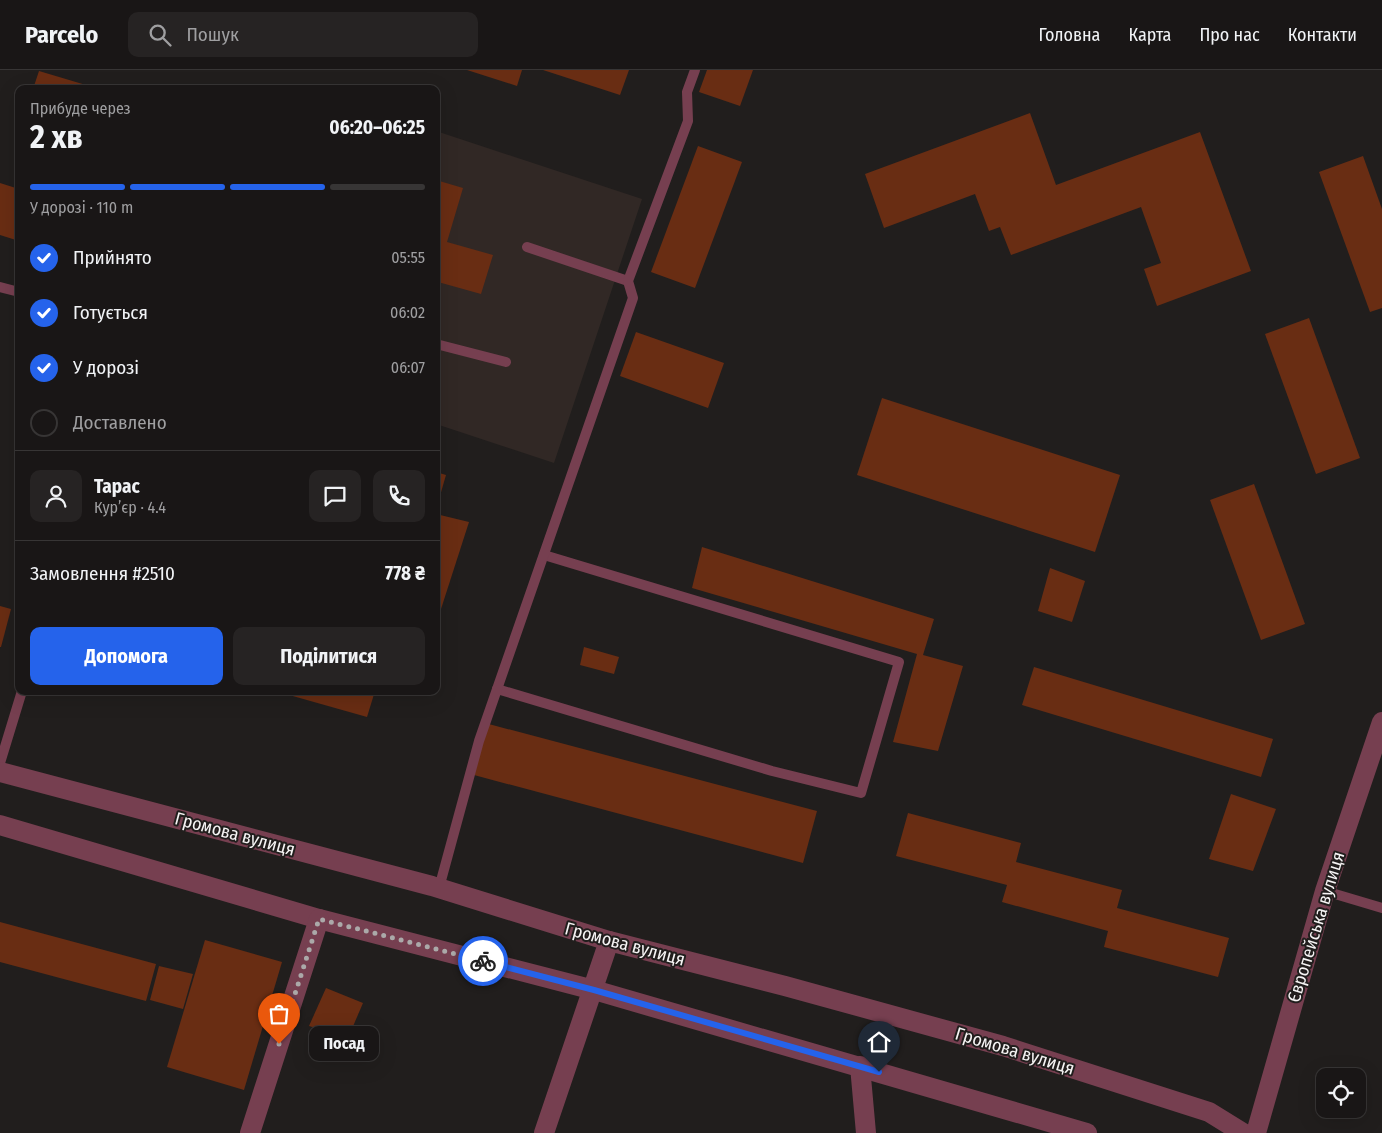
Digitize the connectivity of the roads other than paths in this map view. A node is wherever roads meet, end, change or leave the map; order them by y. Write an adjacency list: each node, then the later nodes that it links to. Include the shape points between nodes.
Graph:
1 (695, 70): 3 (lane, via 688,92 688,121)
2 (527, 247): 3 (lane)
3 (628, 281): 8 (lane, via 633,298)
4 (0, 287): 5 (lane)
5 (15, 291)
6 (440, 345): 7 (lane)
7 (506, 362)
8 (544, 555): 9 (lane); 9 (lane, via 899,662 861,793 772,771)
9 (497, 689): 15 (lane, via 478,741)
10 (21, 695): 12 (lane)
11 (1382, 722): 16 (street, Європейська вулиця)
12 (0, 763)
13 (0, 772): 15 (street, Громова вулиця)
14 (0, 825): 18 (street)
15 (439, 888): 19 (street, Громова вулиця)
16 (1325, 890): 17 (lane); 27 (street, Європейська вулиця)
17 (1382, 908)
18 (319, 919): 20 (street); 22 (street)
19 (609, 941): 20 (street); 26 (street, Громова вулиця, via 1003,1046 1209,1112)
20 (594, 990): 21 (street); 23 (street)
21 (860, 1066): 24 (street); 25 (street)
22 (250, 1133)
23 (544, 1133)
24 (866, 1133)
25 (1087, 1133)
26 (1242, 1133)
27 (1256, 1133)

